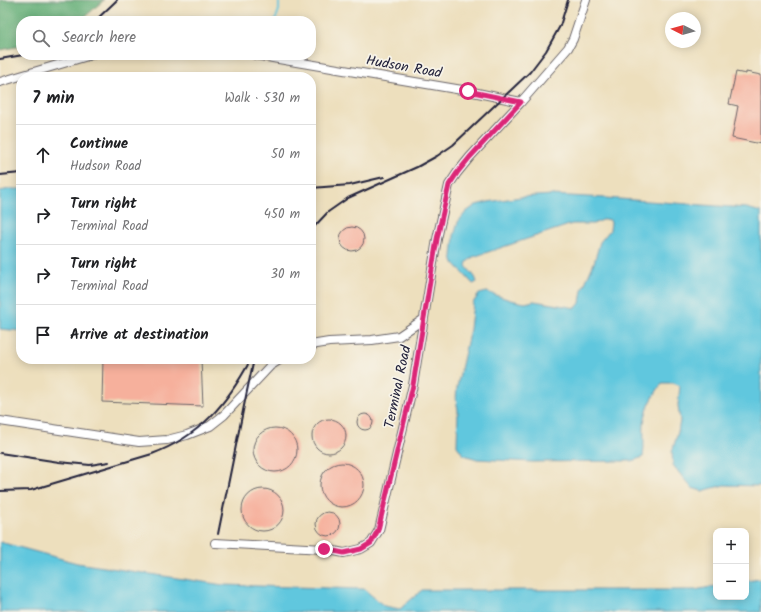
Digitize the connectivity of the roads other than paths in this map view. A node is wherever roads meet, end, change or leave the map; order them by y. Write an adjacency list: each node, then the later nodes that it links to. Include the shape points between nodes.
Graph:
1 (586, 0): 7 (street, via 568,48)
2 (74, 60): 4 (street)
3 (285, 60): 7 (street, Hudson Road, via 460,89)
4 (34, 72)
5 (16, 77): 6 (street)
6 (0, 82)
7 (521, 102): 8 (street, Terminal Road, via 470,157 449,185)
8 (424, 320): 9 (street, via 400,336); 12 (street, Terminal Road, via 413,385 378,530 371,543 361,549 344,553 324,549)
9 (316, 344)
10 (273, 364): 11 (street, via 210,426 167,440 139,442)
11 (0, 421)
12 (215, 542)

